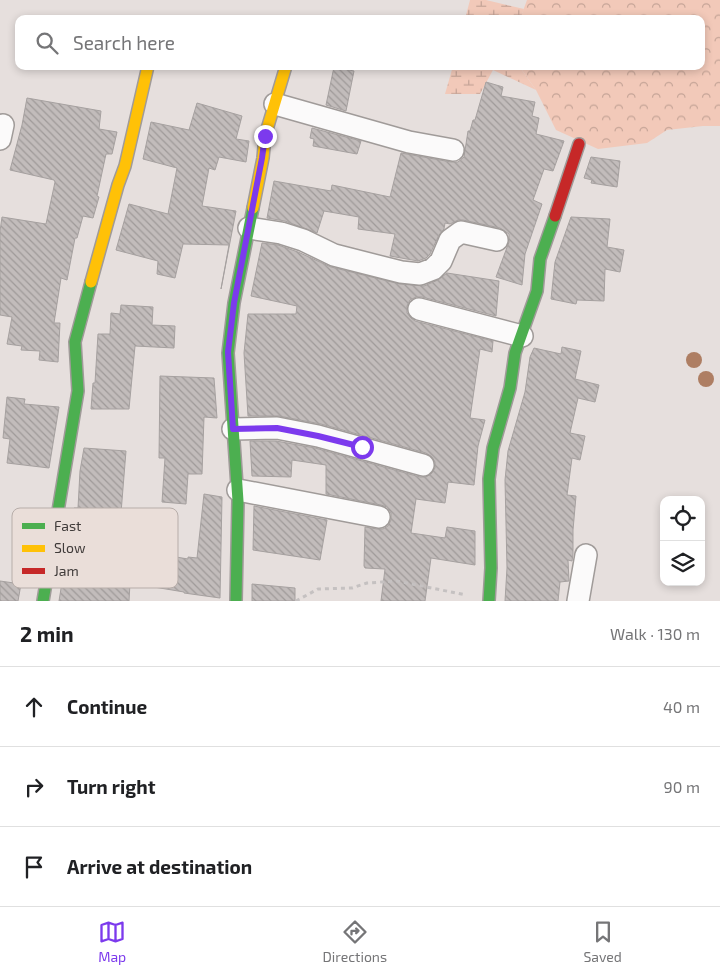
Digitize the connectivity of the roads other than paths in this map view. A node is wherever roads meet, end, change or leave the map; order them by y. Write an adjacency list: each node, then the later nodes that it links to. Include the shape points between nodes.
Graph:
1 (147, 70): 13 (street, via 126,166 112,204 75,342 78,391)
2 (285, 70): 3 (street)
3 (276, 104): 5 (street, via 409,142); 6 (street, via 265,136)
4 (579, 144): 9 (street, via 540,259 537,290)
5 (453, 150)
6 (249, 228): 7 (street, via 281,233 334,255 420,274 433,269 441,261 450,240 461,232); 10 (street, via 228,352)
7 (497, 240)
8 (419, 309): 9 (street)
9 (522, 336): 19 (street, via 515,353 510,388 493,448 489,479)
10 (233, 429): 11 (street, via 277,428); 12 (street)
11 (423, 465)
12 (238, 490): 14 (street); 18 (street)
13 (58, 508)
14 (379, 517)
15 (586, 554): 20 (street)
16 (45, 588): 17 (street)
17 (43, 601)
18 (236, 601)
19 (489, 601)
20 (578, 601)

